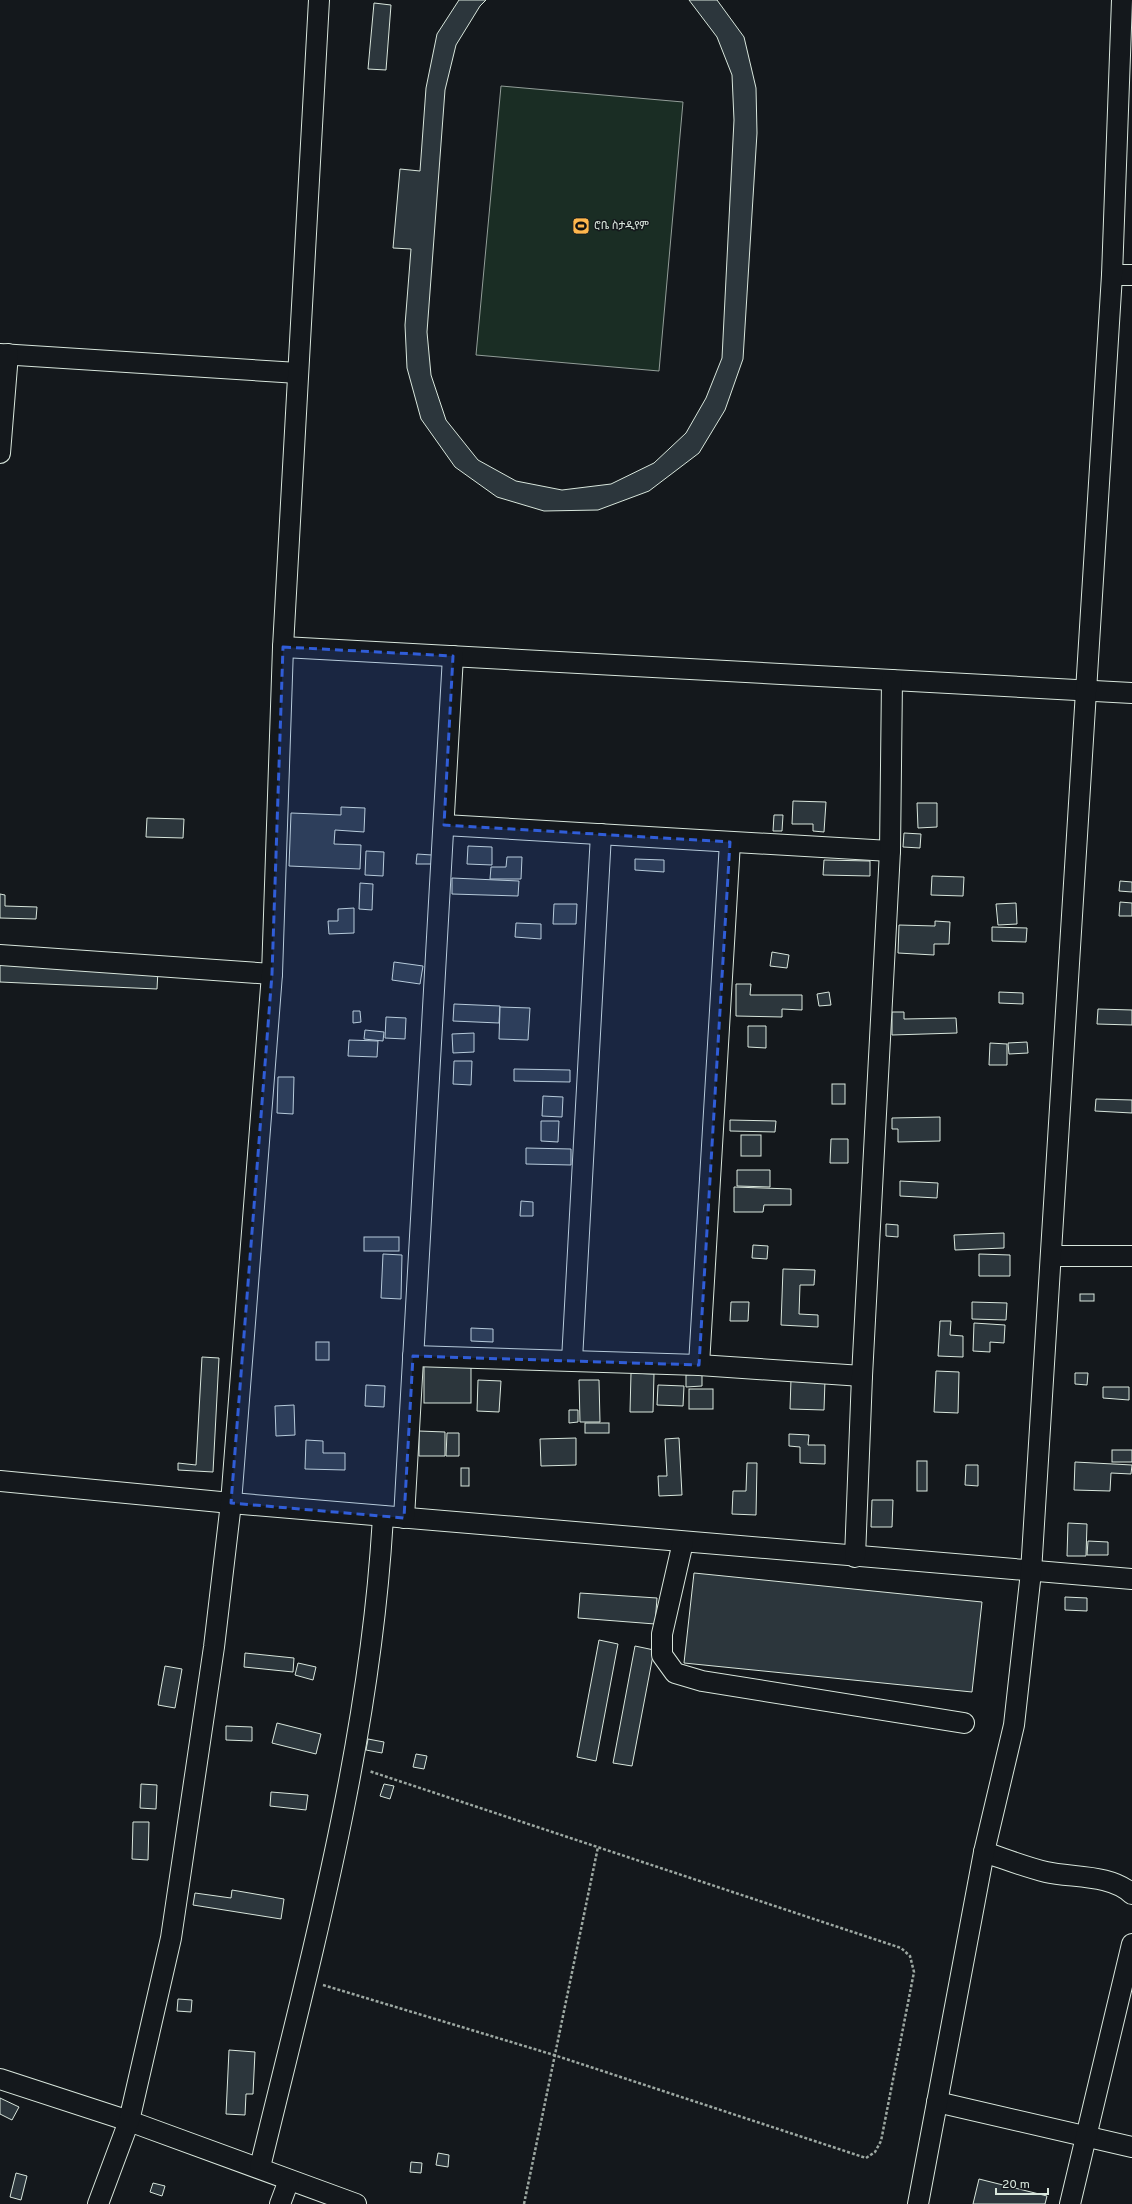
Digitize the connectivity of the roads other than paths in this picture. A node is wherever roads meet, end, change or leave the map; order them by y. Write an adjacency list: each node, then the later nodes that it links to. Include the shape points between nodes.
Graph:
1 (319, 0): 6 (street)
2 (1122, 0): 3 (street)
3 (1112, 275): 4 (street); 11 (street)
4 (1132, 275)
5 (4, 354): 6 (street); 7 (street)
6 (298, 373): 8 (street)
7 (0, 453)
8 (283, 647): 9 (street); 18 (street)
9 (453, 656): 10 (street); 13 (street)
10 (892, 680): 11 (street); 16 (street)
11 (1087, 691): 12 (street); 19 (street)
12 (1132, 693)
13 (444, 825): 14 (street); 21 (street)
14 (601, 834): 15 (street); 22 (street)
15 (730, 842): 16 (street); 23 (street)
16 (890, 851): 24 (street)
17 (0, 955): 18 (street)
18 (272, 974): 26 (street)
19 (1052, 1256): 20 (street); 31 (street)
20 (1132, 1256)
21 (413, 1356): 22 (street); 28 (street)
22 (572, 1360): 23 (street)
23 (698, 1365): 24 (street)
24 (862, 1376): 30 (street)
25 (0, 1481): 26 (street)
26 (231, 1503): 27 (street); 39 (street, via 214,1647 172,1938)
27 (383, 1516): 28 (street); 42 (street, via 380,1582 353,1766 306,1979)
28 (404, 1518): 29 (street)
29 (683, 1542): 30 (street); 33 (street, via 662,1634 662,1655 674,1673 702,1681)
30 (855, 1557): 31 (street)
31 (1031, 1572): 32 (street); 34 (street, via 1014,1725)
32 (1132, 1579)
33 (964, 1723)
34 (984, 1852): 35 (street, via 1046,1872 1102,1880 1127,1889); 38 (street)
35 (1132, 1894)
36 (1132, 1944): 40 (street)
37 (0, 2079): 39 (street)
38 (937, 2102): 40 (street); 47 (street)
39 (129, 2120): 42 (street); 44 (street)
40 (1085, 2137): 41 (street); 48 (street)
41 (1132, 2147)
42 (260, 2167): 43 (street)
43 (289, 2180): 45 (street); 46 (street)
44 (98, 2204)
45 (280, 2204)
46 (356, 2204)
47 (918, 2204)
48 (1070, 2204)

